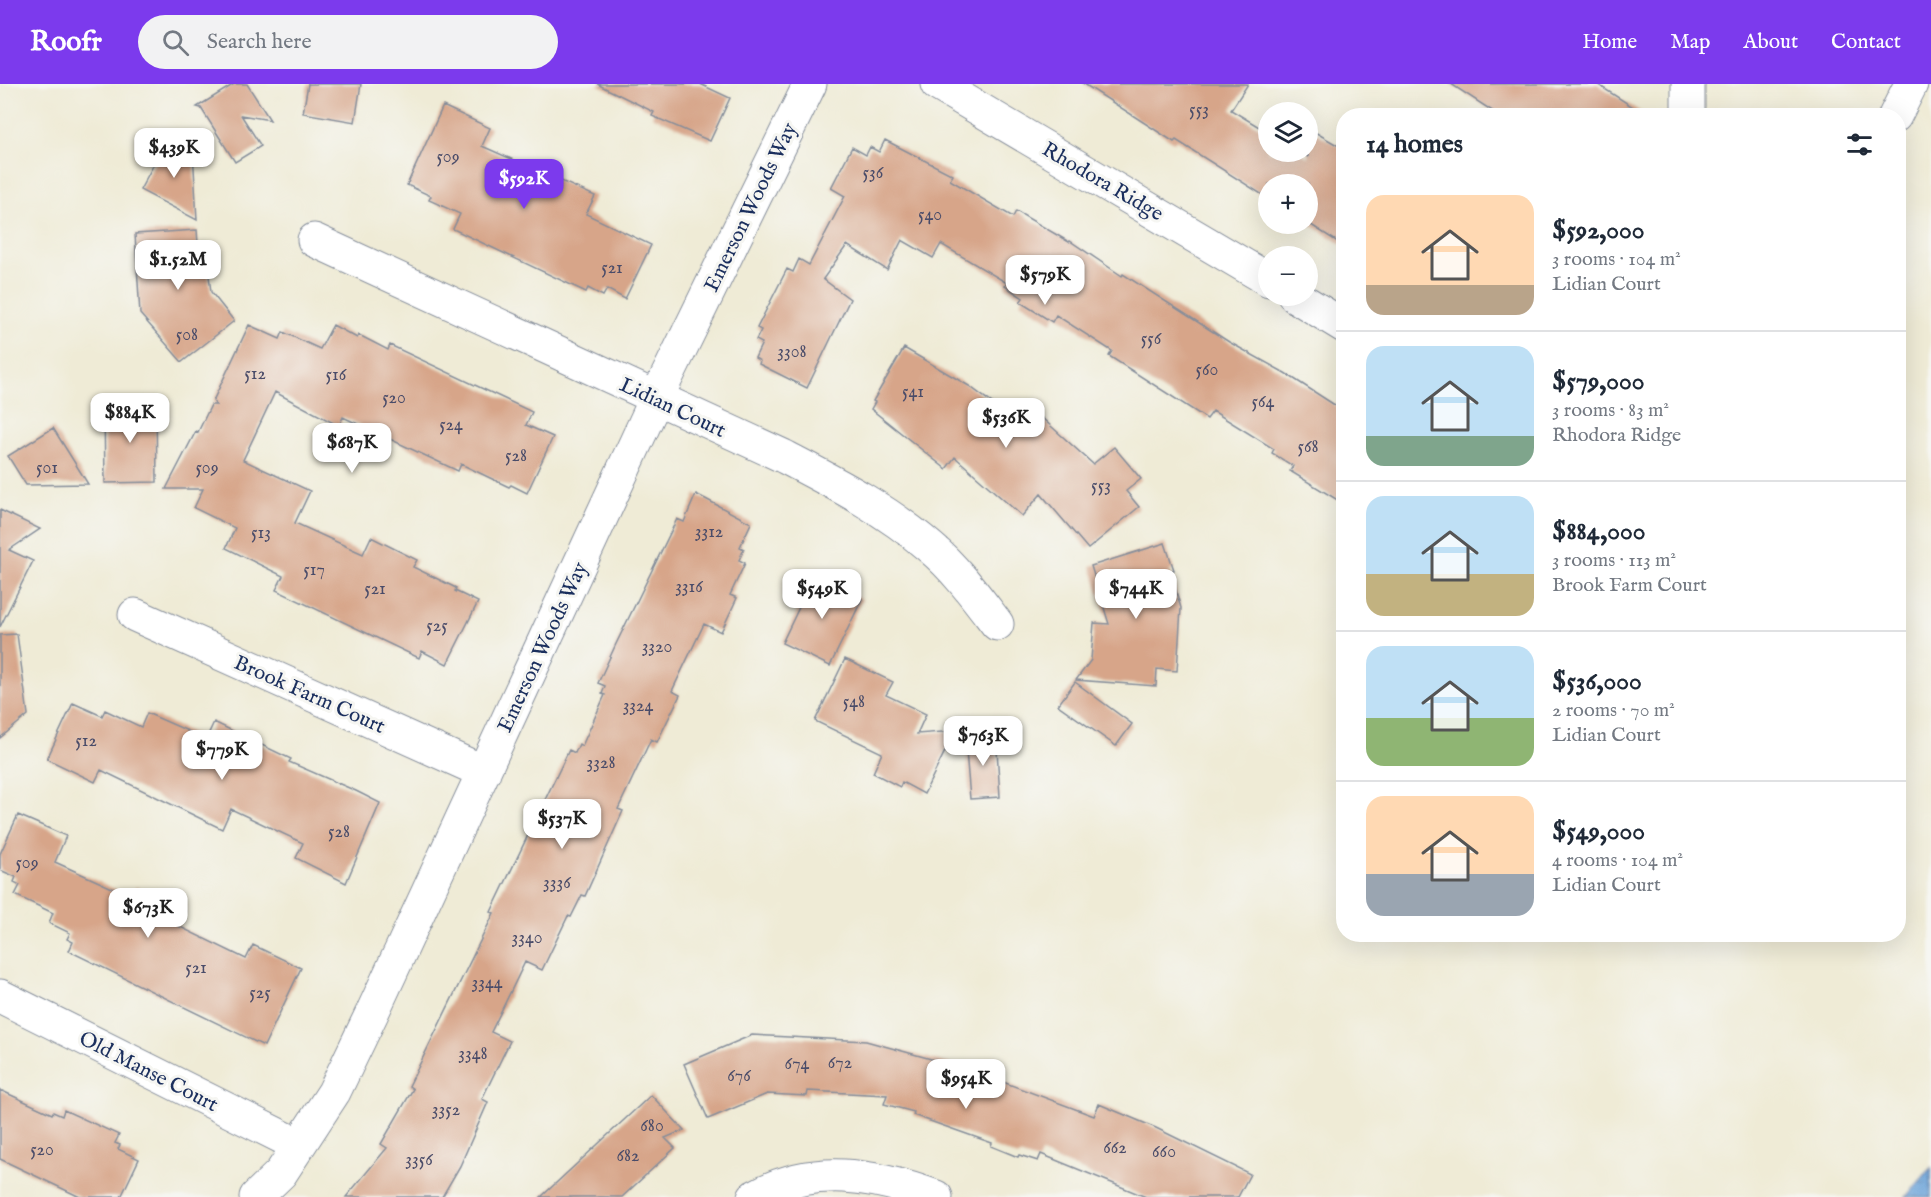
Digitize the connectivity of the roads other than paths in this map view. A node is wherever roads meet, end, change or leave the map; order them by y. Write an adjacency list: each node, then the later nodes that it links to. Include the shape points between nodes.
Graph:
1 (810, 84): 11 (street, Emerson Woods Way)
2 (937, 84): 8 (street, Rhodora Ridge)
3 (1688, 84): 5 (street)
4 (1911, 84): 6 (street)
5 (1690, 108)
6 (1899, 108)
7 (314, 240): 11 (street, Lidian Court)
8 (1258, 274)
9 (1311, 306): 10 (street)
10 (1336, 321)
11 (656, 399): 13 (street, Lidian Court, via 783,456 885,512 932,549); 14 (street, Emerson Woods Way)
12 (135, 615): 14 (street, Brook Farm Court)
13 (997, 624)
14 (484, 772): 16 (street, Emerson Woods Way, via 334,1092)
15 (0, 996): 16 (street, Old Manse Court)
16 (298, 1145): 17 (street, Emerson Woods Way, via 280,1173)
17 (256, 1197)
18 (754, 1197): 19 (street, via 772,1186 834,1174 894,1184)
19 (936, 1197)

